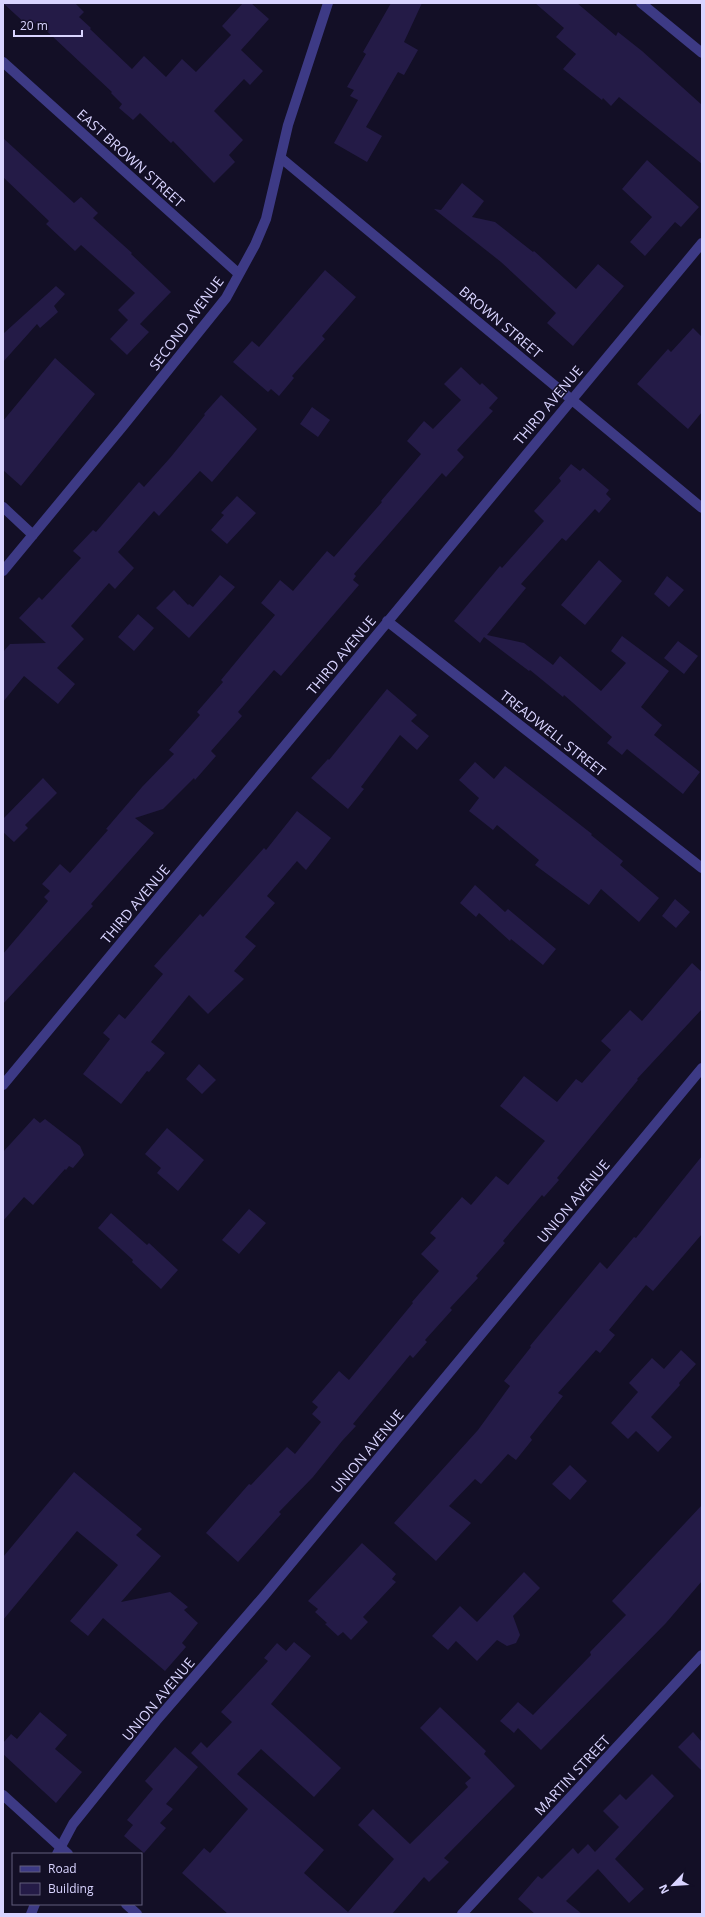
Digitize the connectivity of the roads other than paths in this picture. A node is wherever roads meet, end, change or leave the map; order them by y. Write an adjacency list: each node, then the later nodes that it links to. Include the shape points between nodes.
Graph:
1 (328, 3): 6 (street, SECOND AVENUE, via 288,125)
2 (641, 3): 3 (street)
3 (653, 7): 4 (street)
4 (702, 53)
5 (3, 62): 8 (street, EAST BROWN STREET)
6 (281, 158): 8 (street, SECOND AVENUE, via 266,219); 9 (street, BROWN STREET)
7 (702, 243): 9 (street, THIRD AVENUE)
8 (239, 274): 12 (street, SECOND AVENUE, via 226,298)
9 (571, 398): 11 (street, BROWN STREET); 14 (street, THIRD AVENUE)
10 (3, 507): 12 (street)
11 (702, 508)
12 (33, 536): 13 (street, SECOND AVENUE)
13 (3, 571)
14 (387, 621): 15 (street, TREADWELL STREET); 17 (street, THIRD AVENUE)
15 (702, 868)
16 (702, 1068): 20 (street, UNION AVENUE, via 264,1596 156,1721 74,1824)
17 (3, 1085)
18 (702, 1655): 23 (street, MARTIN STREET)
19 (3, 1795): 20 (street)
20 (62, 1852)
21 (127, 1905): 22 (street)
22 (137, 1914)
23 (462, 1914)

